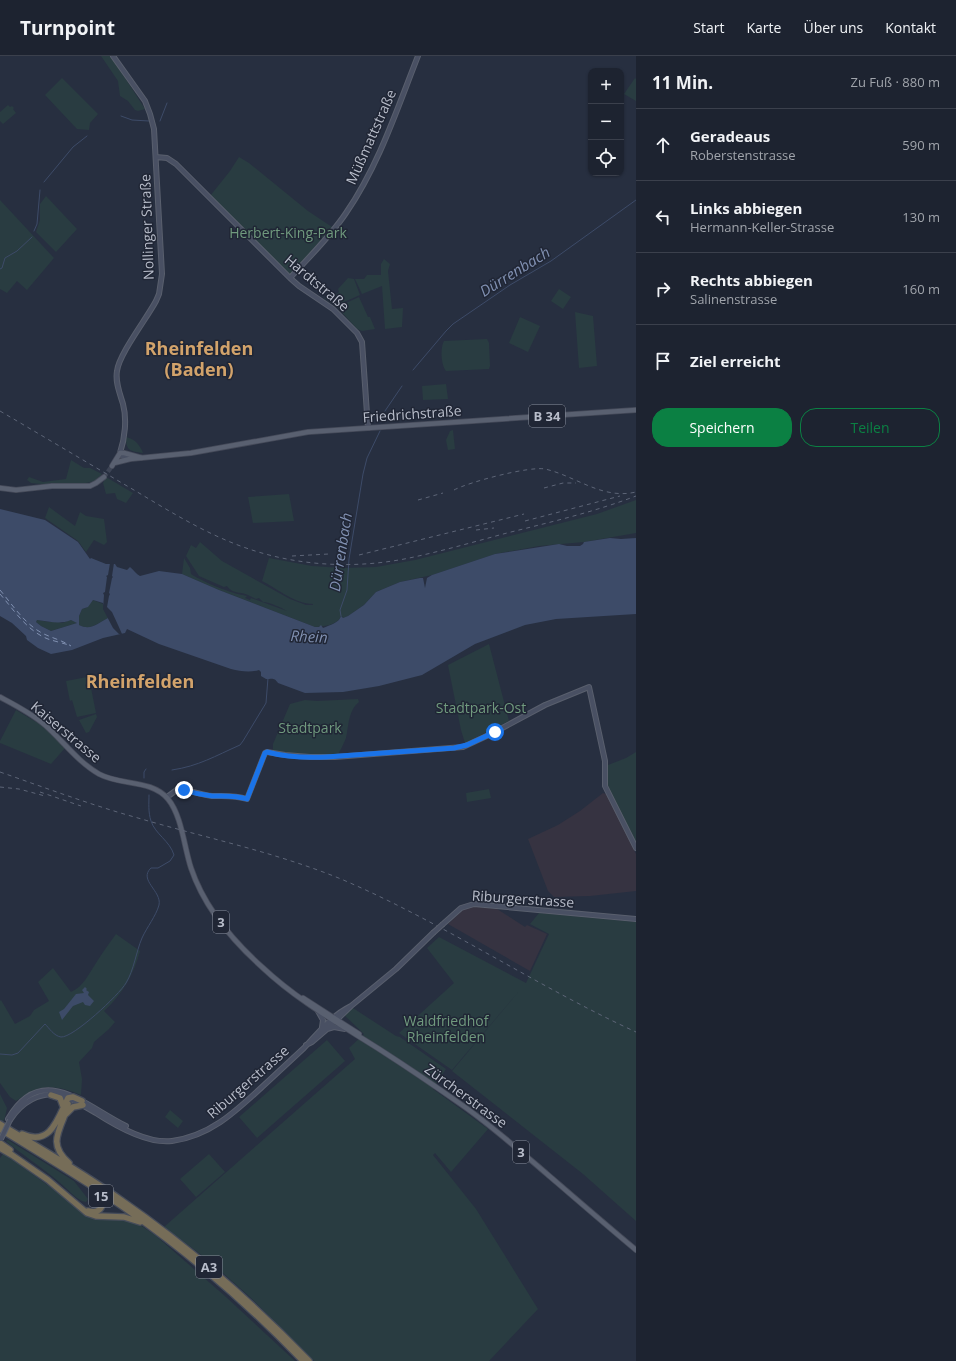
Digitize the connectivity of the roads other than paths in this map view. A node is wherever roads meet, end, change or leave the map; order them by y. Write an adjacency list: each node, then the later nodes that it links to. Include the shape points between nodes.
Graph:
1 (113, 56): 3 (street, Nollinger Straße, via 150,114)
2 (418, 56): 4 (street, Müßmattstraße, via 380,151 363,186 341,220)
3 (156, 157): 4 (street, Hardtstraße, via 167,158 176,164); 7 (street, Nollinger Straße, via 162,279 156,301 118,365 117,379 124,411)
4 (290, 278): 6 (street, Hardtstraße, via 333,309 361,338)
5 (636, 410): 6 (main road, Friedrichstraße / B 34)
6 (368, 428): 9 (main road, Friedrichstraße / B 34, via 308,432 191,454)
7 (123, 444): 8 (street, Nollinger Straße); 9 (street)
8 (120, 453): 9 (main road, B 34); 9 (main road, B 34, via 113,464)
9 (130, 457)
10 (104, 477): 11 (main road, via 90,486 52,486 16,490)
11 (0, 488)
12 (0, 698): 13 (main road, Kaiserstrasse, via 35,717 95,772 113,780 151,787)
13 (167, 797): 14 (street, via 178,789 197,794 247,799 267,752 310,758 463,747 545,705 589,687 605,761 605,786); 16 (main road, Zürcherstrasse / 3, via 177,815 194,876 214,913 253,958)
14 (636, 848)
15 (636, 919): 18 (street, Riburgerstrasse, bridge, via 474,904 461,908 396,969)
16 (297, 995): 17 (main road, Zürcherstrasse / 3); 18 (main road, Zürcherstrasse / 3)
17 (318, 1011): 18 (main road, Zürcherstrasse / 3); 20 (street)
18 (334, 1019): 19 (main road, Zürcherstrasse / 3); 20 (street, Riburgerstrasse); 21 (main road, Zürcherstrasse / 3)
19 (345, 1028): 20 (street); 21 (main road, Zürcherstrasse / 3)
20 (324, 1029): 24 (street, Riburgerstrasse, via 226,1119 196,1135 180,1139 135,1131)
21 (371, 1044): 34 (main road, Zürcherstrasse / 3, via 453,1099 505,1138)
22 (51, 1095): 23 (street); 25 (highway, via 60,1098); 26 (street, via 39,1096)
23 (70, 1097): 24 (highway); 25 (highway); 26 (street, via 54,1091 38,1092 25,1098); 27 (highway)
24 (83, 1103): 27 (highway, via 73,1107)
25 (64, 1106): 28 (highway, via 52,1129 42,1137 27,1136)
26 (15, 1109): 29 (street, bridge)
27 (65, 1115): 32 (highway, 15, via 58,1130 58,1149)
28 (0, 1126): 31 (highway, A3); 32 (highway, A3)
29 (0, 1139): 31 (highway, 15, via 82,1207 89,1211 101,1208 103,1200)
30 (0, 1148): 33 (highway, via 48,1180 88,1213 128,1218)
31 (74, 1174): 33 (highway, A3)
32 (81, 1174): 36 (highway, A3, via 144,1216 193,1254 259,1312)
33 (153, 1228): 35 (highway, A3, via 232,1293)
34 (636, 1250)
35 (303, 1361)
36 (309, 1361)

